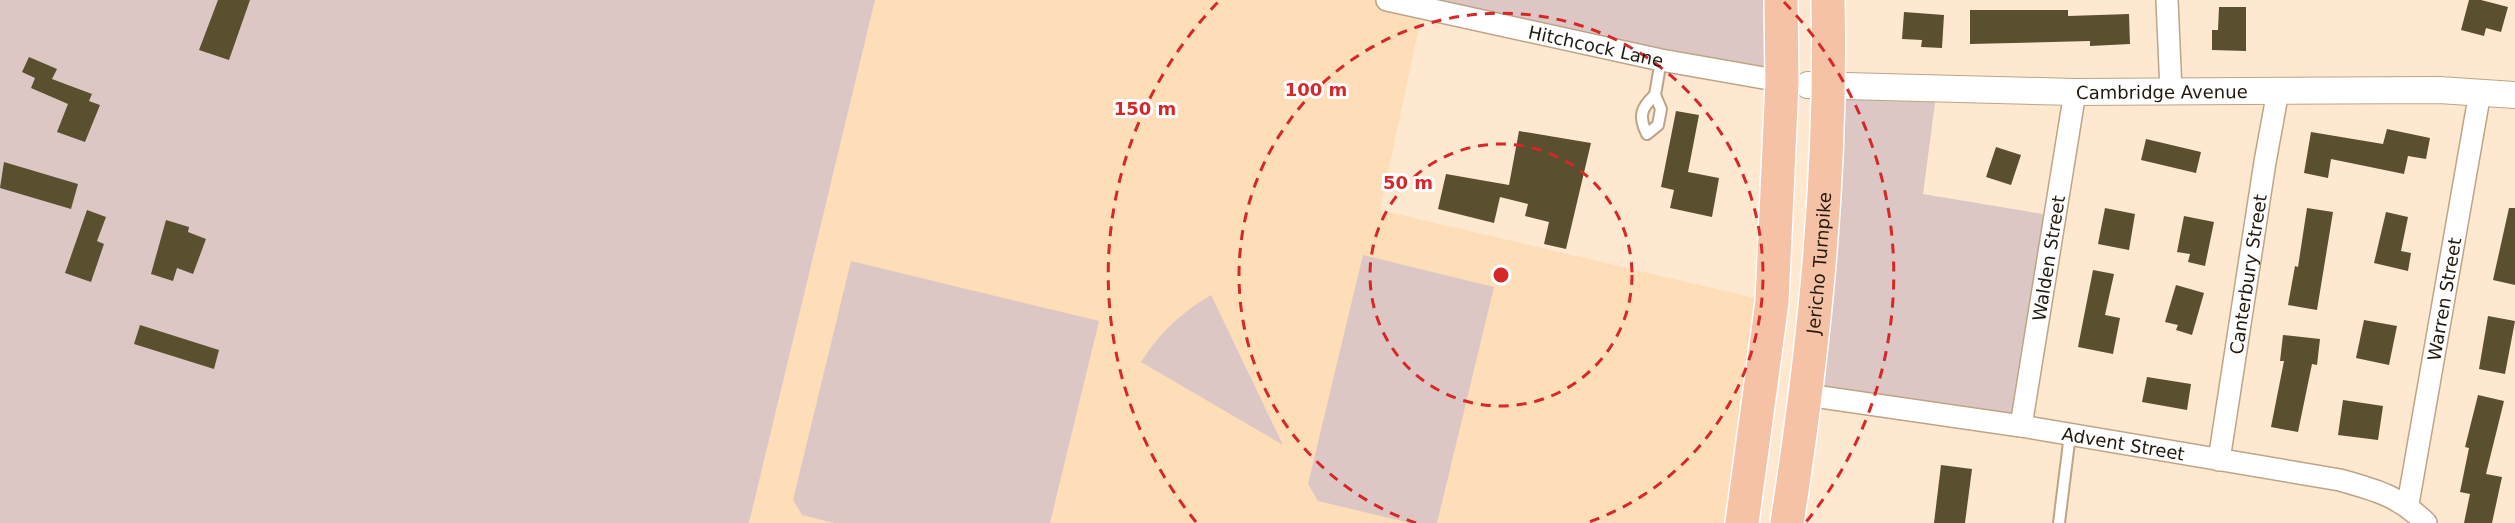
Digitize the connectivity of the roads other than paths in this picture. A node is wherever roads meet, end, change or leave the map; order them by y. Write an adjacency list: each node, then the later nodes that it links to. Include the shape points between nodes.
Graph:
1 (1387, 0): 5 (street, Hitchcock Lane)
2 (1781, 0): 7 (main road, Jericho Turnpike)
3 (1828, 0): 7 (main road, Jericho Turnpike)
4 (2167, 0): 8 (street)
5 (1424, 4): 6 (street, Hitchcock Lane)
6 (1661, 60): 7 (street, Hitchcock Lane); 12 (lane)
7 (1806, 85): 10 (street, Cambridge Avenue); 14 (main road, Jericho Turnpike, via 1817,300); 19 (main road, Jericho Turnpike)
8 (2171, 90): 9 (street, Cambridge Avenue); 10 (street, Cambridge Avenue)
9 (2278, 91): 11 (street, Cambridge Avenue); 17 (street, Canterbury Street)
10 (2075, 92): 15 (street, Walden Street)
11 (2480, 92): 13 (street, Cambridge Avenue); 18 (street, Warren Street)
12 (1655, 95)
13 (2515, 95)
14 (1807, 395): 15 (street, Advent Street); 20 (main road, Jericho Turnpike)
15 (2021, 426): 16 (street, Advent Street)
16 (2070, 434): 17 (street, Advent Street); 21 (lane)
17 (2219, 460): 18 (street, Advent Street, via 2340,480)
18 (2408, 504): 22 (street, Advent Street)
19 (1742, 523)
20 (1787, 523)
21 (2059, 523)
22 (2426, 523)

